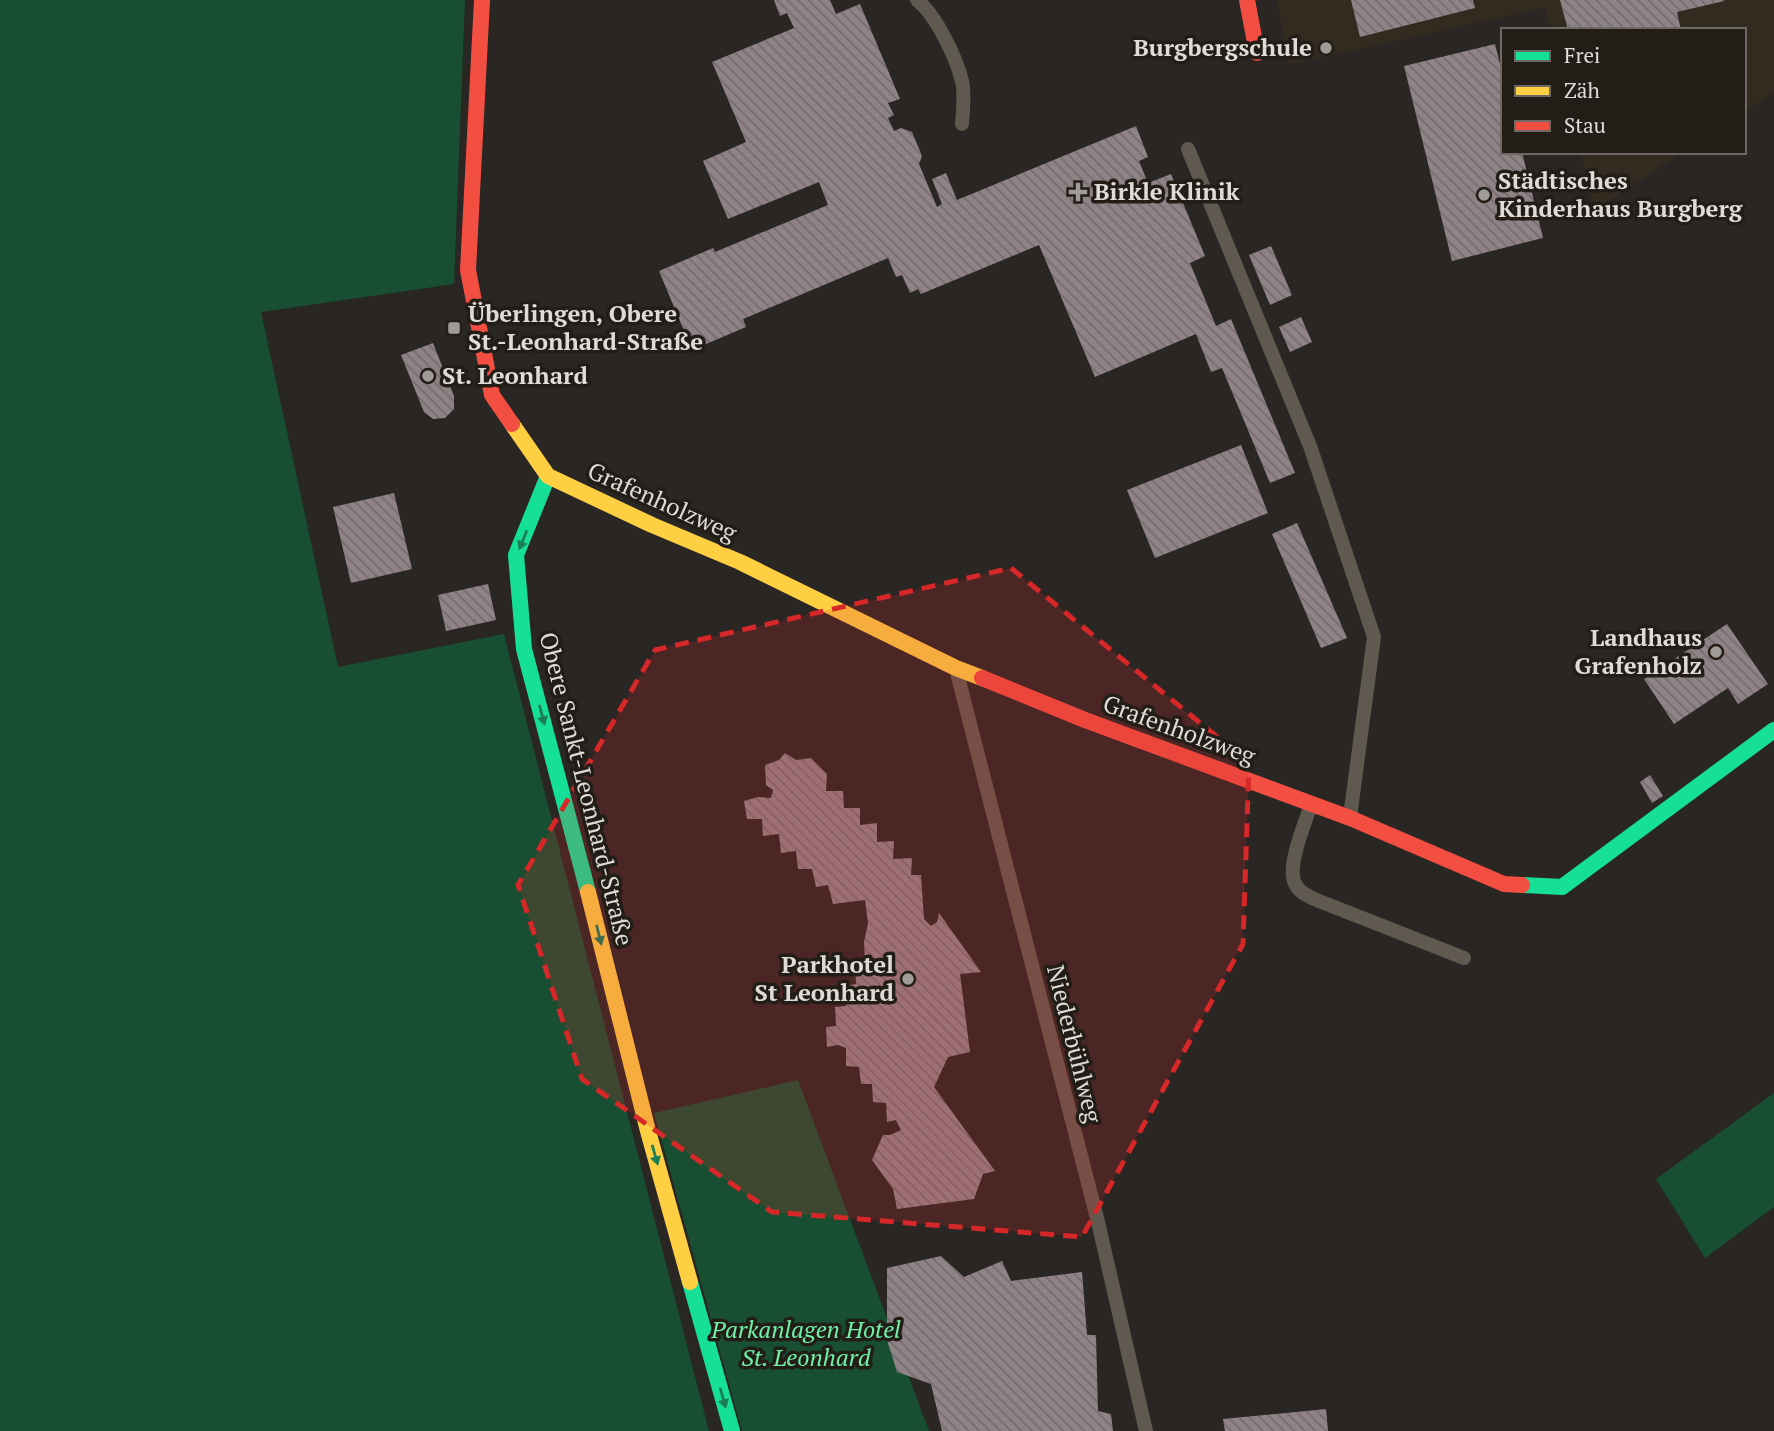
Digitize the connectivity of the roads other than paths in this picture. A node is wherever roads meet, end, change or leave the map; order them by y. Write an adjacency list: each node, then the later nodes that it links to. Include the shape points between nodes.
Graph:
1 (482, 0): 7 (street, via 467,270 492,395)
2 (917, 0): 5 (lane, via 928,8 963,82)
3 (1247, 0): 4 (street)
4 (1257, 54)
5 (962, 124)
6 (1188, 149): 11 (lane, via 1310,446 1374,637)
7 (548, 476): 8 (street, Grafenholzweg, via 740,562); 13 (street, Obere Sankt-Leonhard-Straße, one-way to 13, via 516,555 524,649 648,1131)
8 (956, 668): 10 (street, Grafenholzweg); 14 (lane, Niederbühlweg, via 1098,1222)
9 (1774, 730): 11 (street, Grafenholzweg, via 1562,887 1504,884)
10 (1311, 803): 11 (street, Grafenholzweg); 12 (lane, via 1293,867 1298,889)
11 (1350, 818)
12 (1464, 958)
13 (732, 1431)
14 (1146, 1431)

